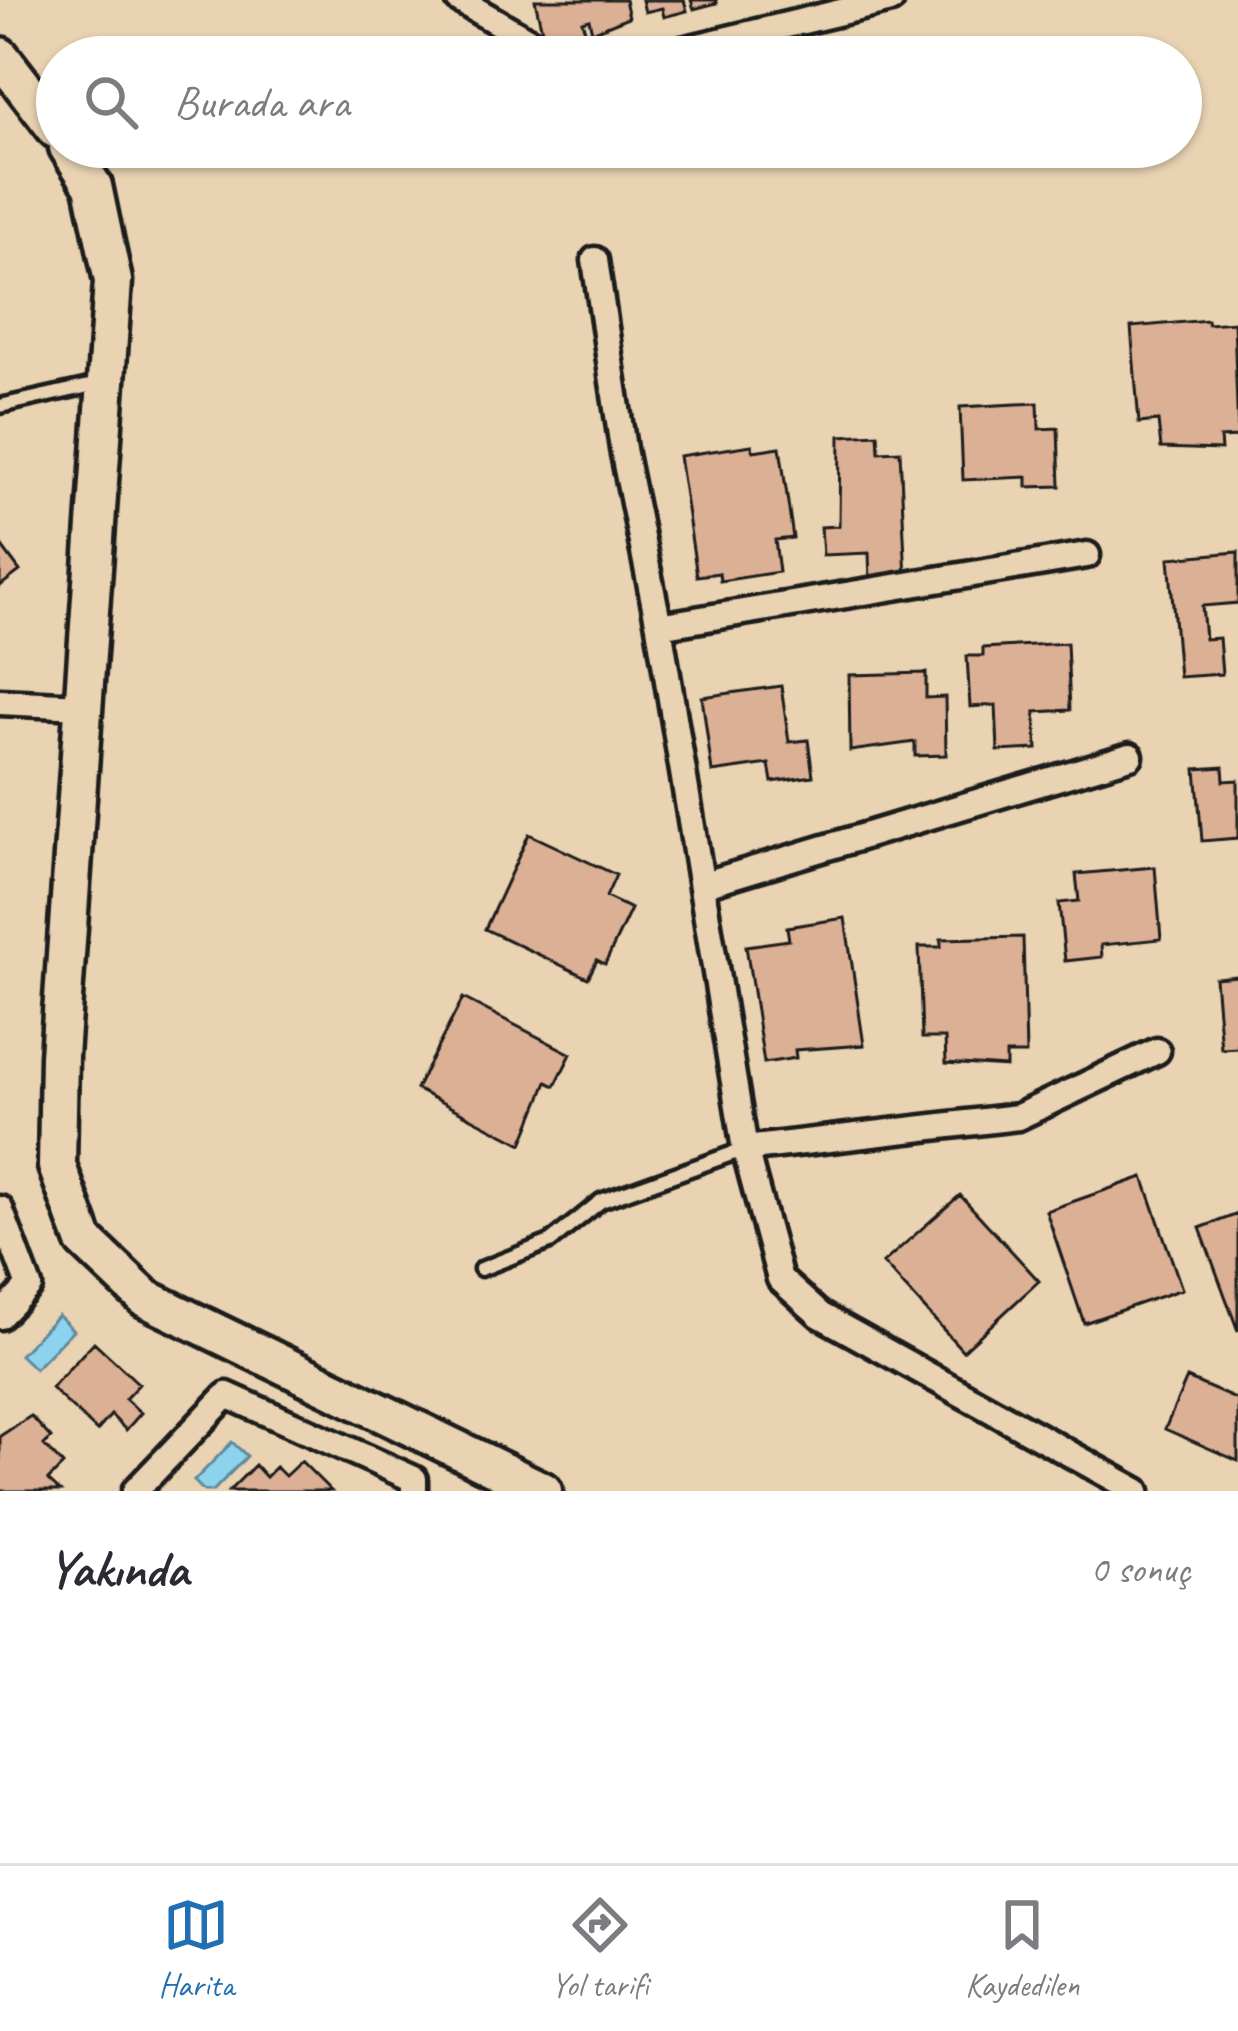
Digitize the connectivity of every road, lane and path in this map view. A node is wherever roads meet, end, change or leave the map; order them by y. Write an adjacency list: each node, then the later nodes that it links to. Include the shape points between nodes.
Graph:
1 (459, 0): 3 (street)
2 (891, 0): 4 (street)
3 (521, 36)
4 (740, 36)
5 (0, 56): 6 (main road)
6 (36, 103)
7 (81, 168): 9 (main road, via 104,220 113,281)
8 (595, 260): 12 (street)
9 (109, 381): 10 (lane); 14 (main road)
10 (0, 406)
11 (1087, 555): 12 (street)
12 (659, 626): 16 (street)
13 (0, 702): 14 (street)
14 (81, 706): 24 (main road, via 57,1166 84,1240 145,1298)
15 (1130, 756): 16 (street)
16 (706, 884): 18 (street)
17 (1157, 1051): 18 (street, via 1018,1117)
18 (746, 1149): 20 (lane, via 601,1201 550,1242); 25 (street, via 780,1279 820,1315)
19 (0, 1209): 21 (street, via 29,1286)
20 (482, 1269)
21 (0, 1316)
22 (135, 1491): 23 (street, via 227,1396 414,1479)
23 (414, 1491)
24 (543, 1491)
25 (1137, 1491)

